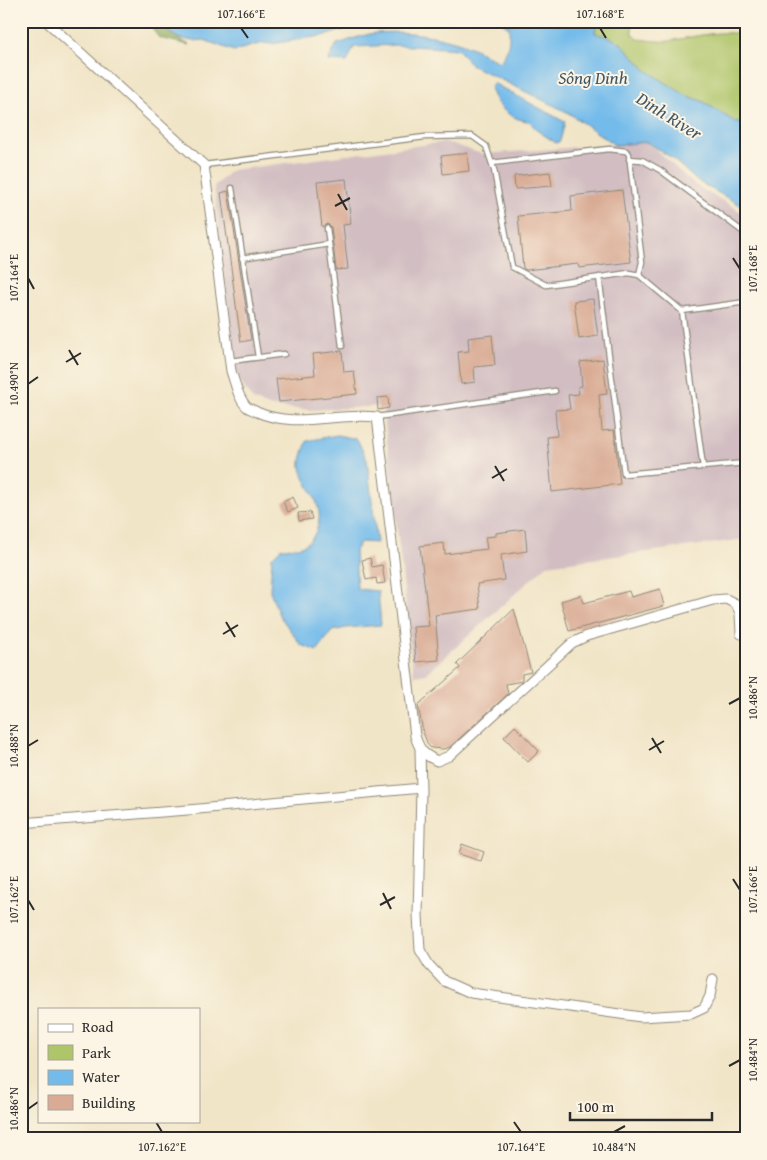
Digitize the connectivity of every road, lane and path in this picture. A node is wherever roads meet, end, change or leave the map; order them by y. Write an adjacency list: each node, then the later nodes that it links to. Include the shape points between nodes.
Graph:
1 (46, 21): 4 (street)
2 (629, 159): 3 (lane, via 626,151 609,149); 7 (lane, via 642,160 660,170); 10 (lane, via 642,262)
3 (492, 163): 4 (lane, via 486,146 472,136 425,137); 11 (lane, via 512,267 546,285)
4 (204, 164): 17 (street)
5 (232, 188): 9 (lane)
6 (327, 228): 8 (lane)
7 (746, 234)
8 (329, 244): 9 (lane); 14 (lane)
9 (242, 258): 16 (lane)
10 (639, 276): 11 (lane, via 629,273); 13 (lane)
11 (599, 278): 21 (lane, via 624,474)
12 (746, 302): 13 (lane)
13 (682, 311): 21 (lane)
14 (342, 346)
15 (284, 354): 16 (lane)
16 (258, 357): 17 (lane)
17 (230, 361): 19 (street, via 238,391 246,406 263,414 283,419)
18 (554, 391): 19 (lane)
19 (376, 417): 23 (street, via 415,736)
20 (746, 463): 21 (lane)
21 (703, 467)
22 (741, 634): 23 (street, via 736,604 726,599 587,636 572,643 450,756 437,761)
23 (420, 750): 24 (street)
24 (421, 788): 25 (street); 26 (street, via 420,950 444,981 470,993 641,1017 691,1014 704,1008)
25 (21, 823)
26 (713, 979)

